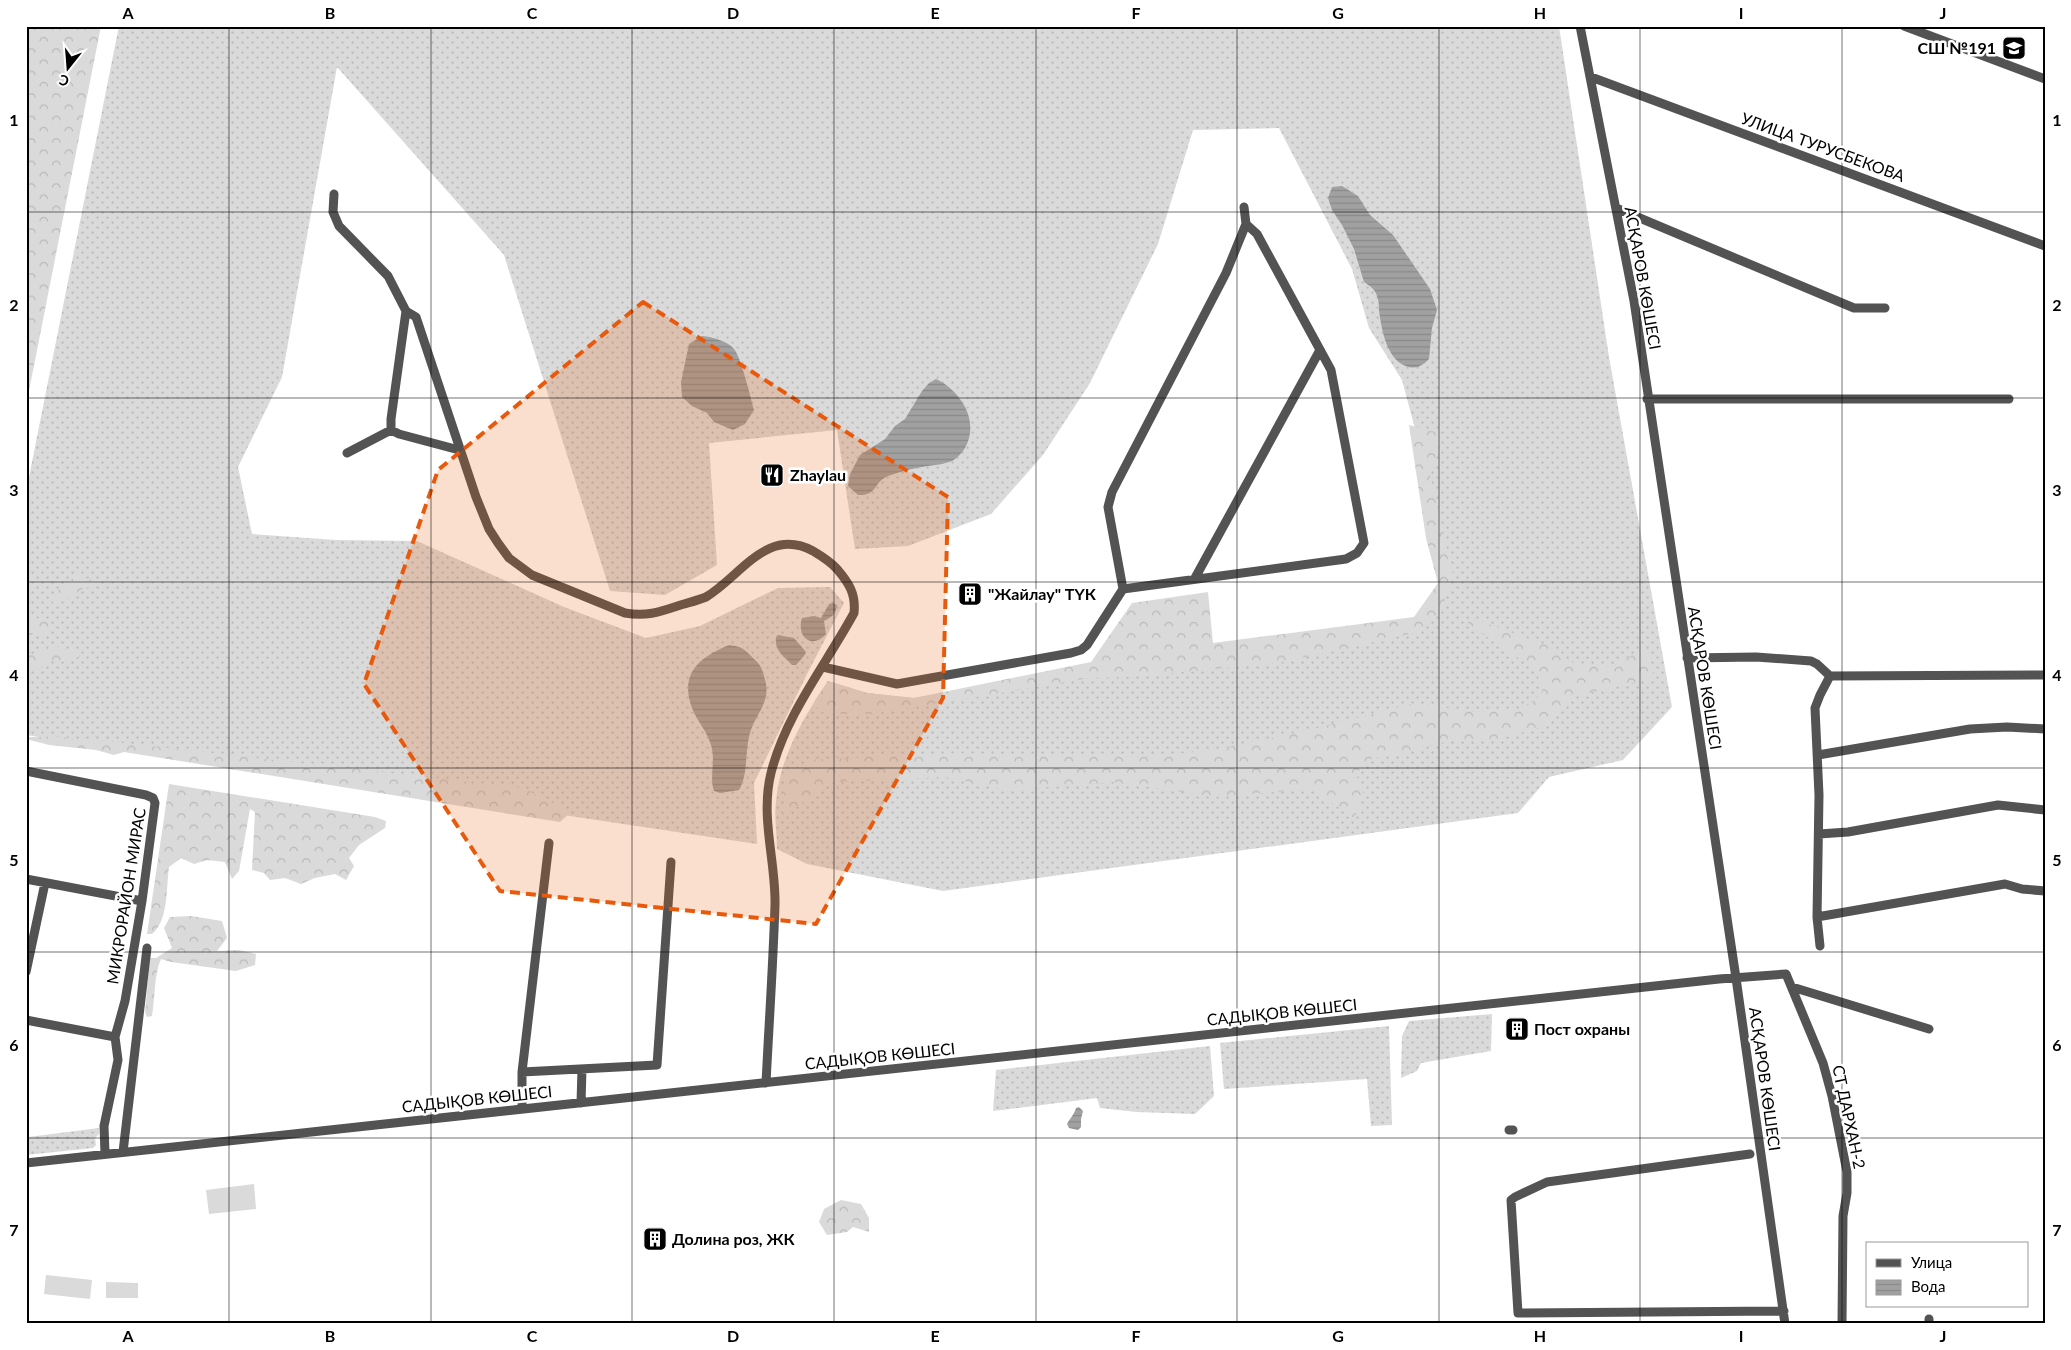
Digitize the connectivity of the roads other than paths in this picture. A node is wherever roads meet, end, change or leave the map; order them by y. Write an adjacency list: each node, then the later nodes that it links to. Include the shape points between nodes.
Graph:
1 (1580, 26): 4 (street)
2 (1585, 26): 4 (street)
3 (1904, 26): 6 (street)
4 (1584, 39): 5 (street, АСҚАРОВ КӨШЕСІ)
5 (1591, 77): 9 (street, АСҚАРОВ КӨШЕСІ); 11 (street, УЛИЦА ТУРУСБЕКОВА)
6 (2045, 79)
7 (334, 194): 13 (street, via 333,212 340,226 388,276)
8 (1244, 207): 10 (street)
9 (1616, 208): 12 (street, via 1854,308); 16 (street, АСҚАРОВ КӨШЕСІ, via 1634,301)
10 (1246, 224): 14 (street, via 1257,234); 21 (street, via 1226,273 1112,492 1108,507)
11 (2045, 246)
12 (1885, 308)
13 (406, 310): 17 (street); 18 (street, via 416,317 422,330)
14 (1320, 350): 20 (street); 20 (street, via 1332,370 1364,543 1357,554 1346,559)
15 (2009, 398): 16 (street)
16 (1647, 399): 22 (street, АСҚАРОВ КӨШЕСІ)
17 (391, 430): 18 (street); 19 (street)
18 (460, 450): 23 (street, via 489,529 510,558 532,575 626,613 653,615 704,598 745,563 771,548 791,544 808,548 830,560 852,589 855,601 854,613)
19 (347, 453)
20 (1195, 578): 21 (street)
21 (1123, 589): 23 (street, via 1087,645 1071,653 897,684)
22 (1687, 658): 25 (street, via 1802,660 1818,664); 41 (street, АСҚАРОВ КӨШЕСІ)
23 (823, 667): 48 (street, via 789,722 768,789 775,904)
24 (2045, 675): 25 (street)
25 (1830, 676): 27 (street, via 1815,708)
26 (2045, 729): 27 (street, via 2007,727 1970,730)
27 (1818, 756): 30 (street)
28 (26, 771): 36 (street, МИКРОРАЙОН МИРАС, via 153,798 155,803)
29 (2045, 810): 30 (street, via 1998,805 1848,832)
30 (1819, 834): 37 (street)
31 (549, 843): 47 (street)
32 (671, 862): 46 (street, via 657,1065)
33 (26, 879): 34 (street, МИКРОРАЙОН МИРАС)
34 (45, 883): 36 (street, МИКРОРАЙОН МИРАС); 40 (street)
35 (2045, 891): 37 (street, via 2005,884)
36 (142, 901): 45 (street, МИКРОРАЙОН МИРАС, via 125,1001)
37 (1817, 917): 38 (street)
38 (1820, 946)
39 (147, 948): 51 (street)
40 (26, 972)
41 (1736, 978): 42 (street, via 1786,974); 48 (street, САДЫҚОВ КӨШЕСІ); 55 (street, АСҚАРОВ КӨШЕСІ)
42 (1792, 987): 44 (street); 57 (street, СТ ДАРХАН-2, via 1825,1071 1847,1172 1843,1216)
43 (26, 1020): 45 (street)
44 (1929, 1029)
45 (115, 1037): 52 (street, МИКРОРАЙОН МИРАС, via 118,1060 104,1126)
46 (582, 1069): 47 (street); 49 (street)
47 (522, 1072): 50 (street)
48 (766, 1083): 49 (street, САДЫҚОВ КӨШЕСІ)
49 (581, 1103): 50 (street, САДЫҚОВ КӨШЕСІ)
50 (522, 1109): 51 (street, САДЫҚОВ КӨШЕСІ)
51 (123, 1152): 52 (street, САДЫҚОВ КӨШЕСІ)
52 (105, 1154): 54 (street, САДЫҚОВ КӨШЕСІ)
53 (1750, 1154): 55 (street, via 1547,1182 1515,1197 1511,1200 1518,1313)
54 (26, 1163)
55 (1784, 1311): 56 (street, АСҚАРОВ КӨШЕСІ)
56 (1785, 1324)
57 (1842, 1324)

